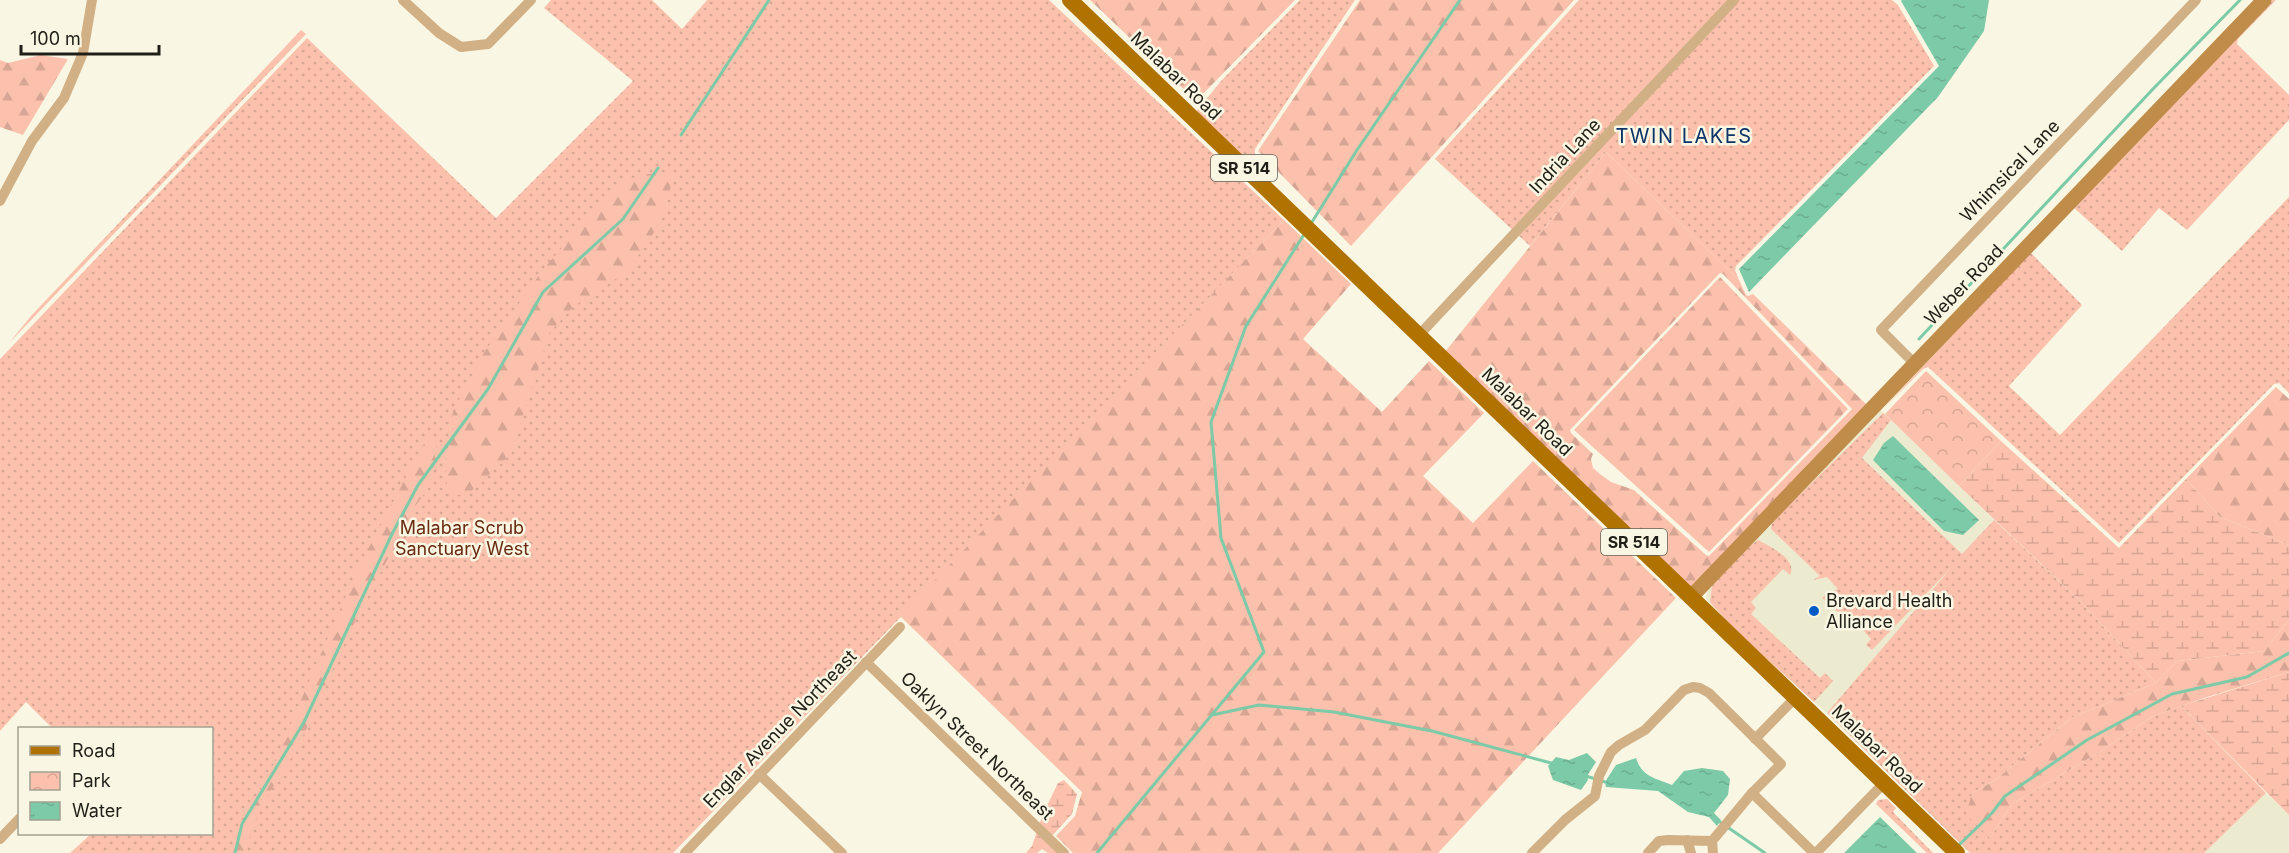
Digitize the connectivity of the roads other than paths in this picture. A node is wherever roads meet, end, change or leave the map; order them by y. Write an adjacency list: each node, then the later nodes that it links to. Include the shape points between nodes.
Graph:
1 (92, 0): 8 (street, via 83,53 64,98 32,141)
2 (403, 0): 3 (street, via 461,47 489,44)
3 (531, 0)
4 (1070, 0): 9 (main road, Malabar Road / SR 514)
5 (1734, 0): 9 (street, Indria Lane)
6 (2196, 0): 10 (street, Whimsical Lane, via 1881,330)
7 (2264, 0): 10 (street, Weber Road)
8 (0, 201)
9 (1419, 334): 11 (main road, Malabar Road / SR 514)
10 (1915, 364): 11 (street, Weber Road)
11 (1691, 597): 14 (main road, Malabar Road / SR 514)
12 (900, 627): 13 (street, Englar Avenue Northeast)
13 (866, 662): 16 (street, Englar Avenue Northeast); 25 (street, Oaklyn Street Northeast)
14 (1796, 697): 15 (street); 17 (main road, Malabar Road / SR 514)
15 (1755, 739): 18 (street, via 1781,764); 26 (street, via 1709,693 1693,687 1679,695 1645,730 1611,752 1595,796)
16 (759, 774): 23 (street, Englar Avenue Northeast); 24 (street)
17 (1884, 783): 30 (street); 31 (main road, Malabar Road / SR 514)
18 (1752, 793): 22 (street); 30 (street)
19 (18, 820): 20 (street)
20 (0, 838)
21 (1687, 840): 22 (street); 27 (street, via 1659,841); 28 (street)
22 (1712, 841): 29 (street)
23 (684, 853)
24 (842, 853)
25 (1064, 853)
26 (1532, 853)
27 (1648, 853)
28 (1691, 853)
29 (1713, 853)
30 (1815, 853)
31 (1957, 853)

